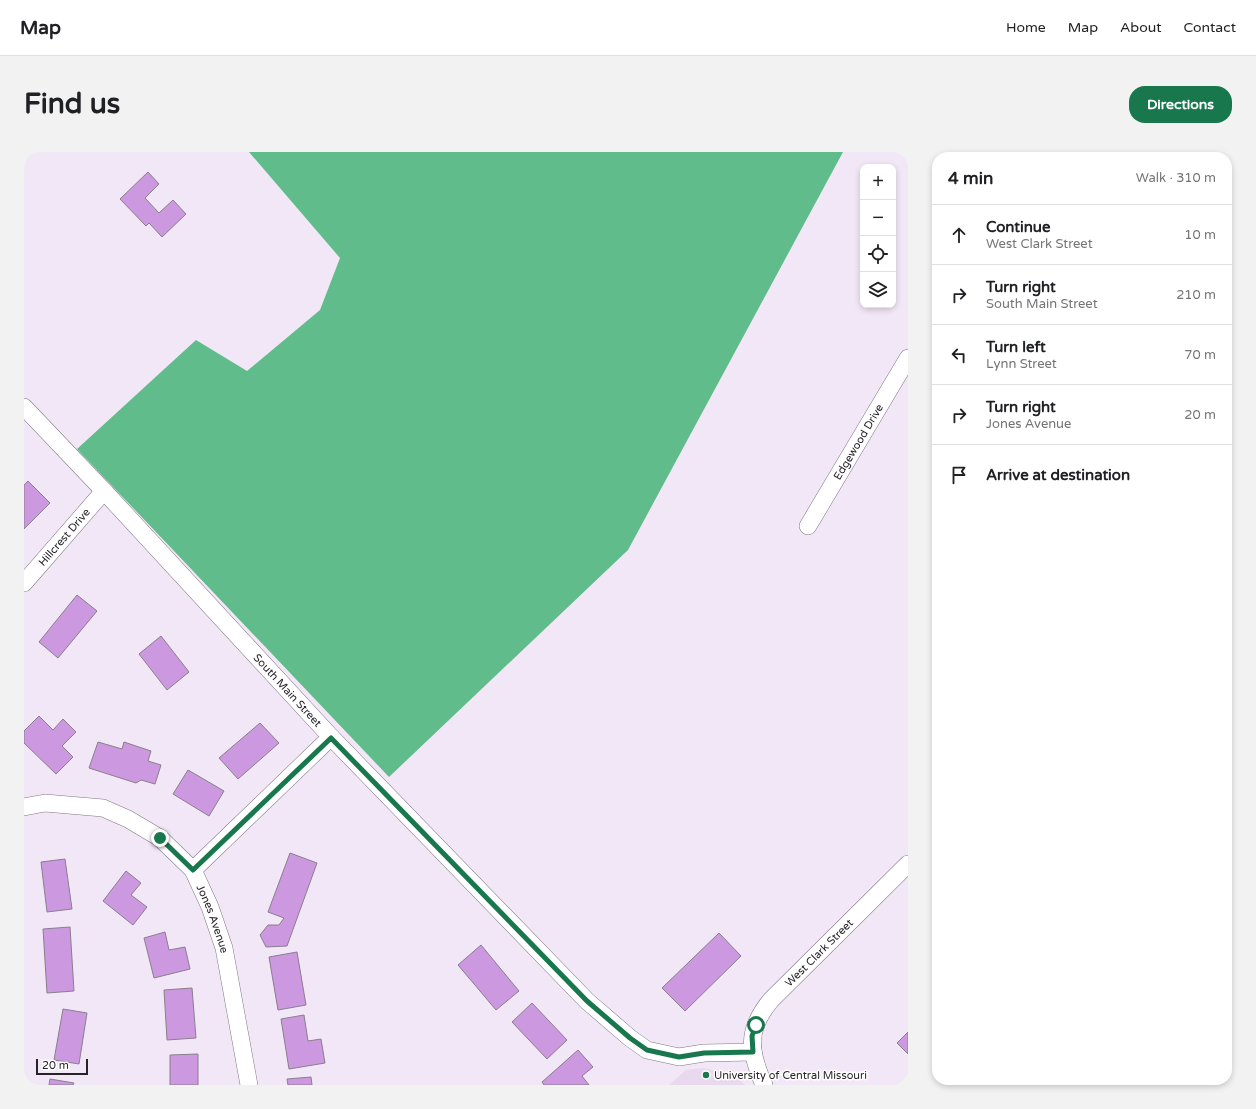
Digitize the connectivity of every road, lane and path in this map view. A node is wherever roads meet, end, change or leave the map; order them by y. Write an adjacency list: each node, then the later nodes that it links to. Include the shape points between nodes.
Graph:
1 (908, 358): 2 (street, Edgewood Drive)
2 (904, 376): 5 (street, Edgewood Drive)
3 (24, 407): 4 (street, South Main Street)
4 (104, 491): 6 (street, Hillcrest Drive); 7 (street, South Main Street)
5 (808, 526)
6 (24, 583)
7 (331, 738): 10 (street); 11 (street, South Main Street, via 587,1001 630,1038 647,1050 679,1057 704,1053)
8 (24, 807): 10 (street, Jones Avenue, via 46,802 103,808 160,838)
9 (908, 864): 11 (street, West Clark Street, via 761,1012 752,1036)
10 (193, 870): 12 (street, Jones Avenue, via 224,948)
11 (753, 1052): 13 (street)
12 (250, 1085)
13 (764, 1085)

